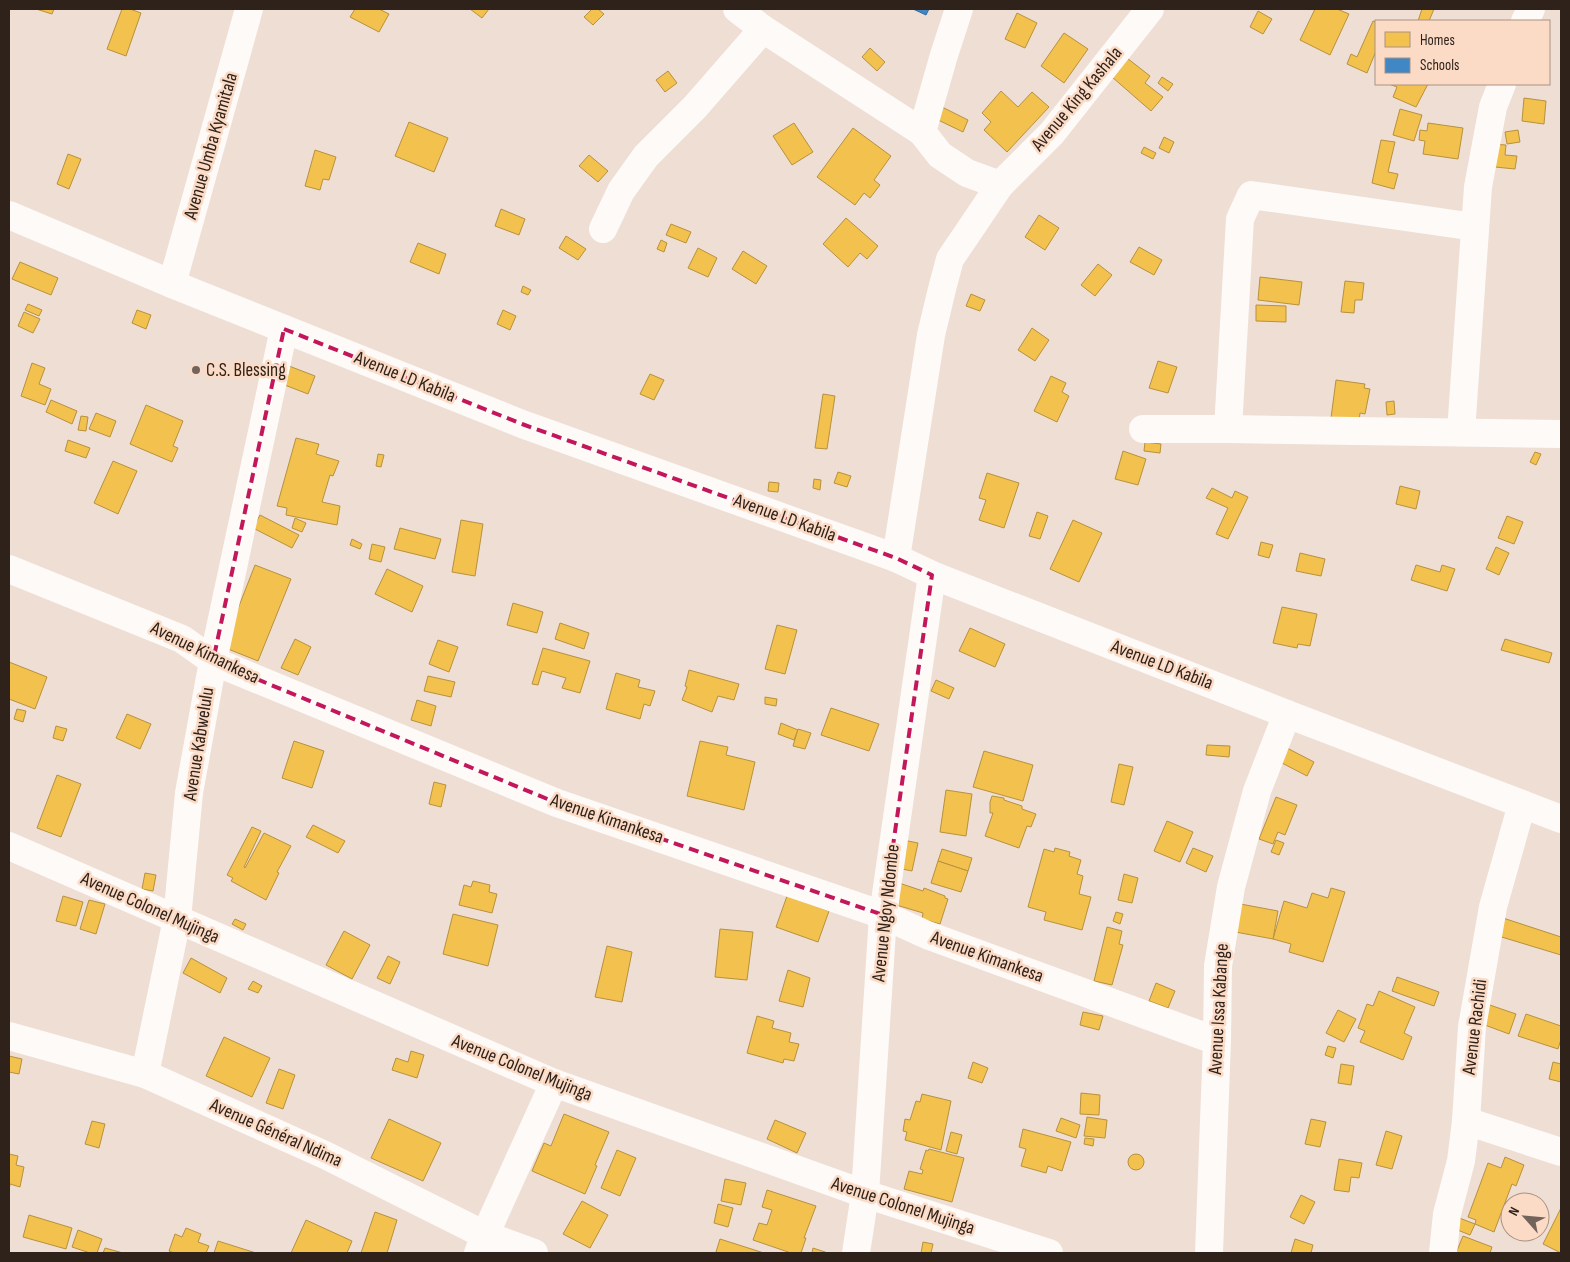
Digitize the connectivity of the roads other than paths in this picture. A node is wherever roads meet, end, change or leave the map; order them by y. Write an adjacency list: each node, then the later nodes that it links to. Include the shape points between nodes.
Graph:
1 (249, 9): 12 (street, Avenue Umba Kyamitala)
2 (737, 9): 5 (street)
3 (959, 9): 7 (street)
4 (1150, 9): 8 (street, Avenue King Kashala, via 1052,132)
5 (763, 29): 7 (street); 11 (street, via 695,107 646,156 621,191)
6 (1502, 85): 10 (street, via 1493,107)
7 (922, 132): 8 (street, via 940,155 967,173)
8 (1000, 185): 18 (street, Avenue King Kashala, via 950,259 931,335)
9 (9, 215): 12 (street, Avenue LD Kabila)
10 (1475, 227): 14 (street, via 1250,195 1240,219); 16 (street)
11 (603, 229)
12 (172, 284): 13 (street, Avenue LD Kabila)
13 (284, 328): 18 (street, Avenue LD Kabila, via 522,424); 21 (street, Avenue Kabwelulu)
14 (1228, 429): 15 (street); 16 (street)
15 (1143, 430)
16 (1461, 432): 17 (street)
17 (1561, 434)
18 (896, 558): 20 (street, Avenue LD Kabila)
19 (9, 569): 21 (street, Avenue Kimankesa, via 182,639)
20 (932, 575): 22 (street, Avenue LD Kabila); 26 (street, Avenue Ngoy Ndombe)
21 (213, 661): 26 (street, Avenue Kimankesa, via 557,802); 27 (street, Avenue Kabwelulu, via 190,793)
22 (1287, 714): 23 (street, Avenue LD Kabila); 29 (street, Avenue Issa Kabange, via 1257,791 1231,887 1218,966)
23 (1522, 804): 24 (street, Avenue LD Kabila); 32 (street, Avenue Rachidi, via 1493,907 1472,1027)
24 (1561, 819)
25 (9, 846): 27 (street, Avenue Colonel Mujinga)
26 (882, 915): 29 (street, Avenue Kimankesa, via 927,935); 34 (street, Avenue Ngoy Ndombe)
27 (177, 920): 30 (street, Avenue Kabwelulu); 31 (street, Avenue Colonel Mujinga)
28 (9, 1036): 30 (street, Avenue Général Ndima)
29 (1217, 1041): 39 (street, Avenue Issa Kabange)
30 (145, 1074): 35 (street, Avenue Général Ndima, via 325,1154)
31 (554, 1083): 34 (street, Avenue Colonel Mujinga); 35 (street)
32 (1466, 1121): 33 (street); 40 (street, Avenue Rachidi, via 1460,1161 1446,1214)
33 (1561, 1152)
34 (865, 1194): 37 (street, Avenue Ngoy Ndombe); 38 (street, Avenue Colonel Mujinga)
35 (481, 1244): 36 (street, Avenue Général Ndima)
36 (534, 1253)
37 (856, 1253)
38 (1049, 1253)
39 (1209, 1253)
40 (1443, 1253)

